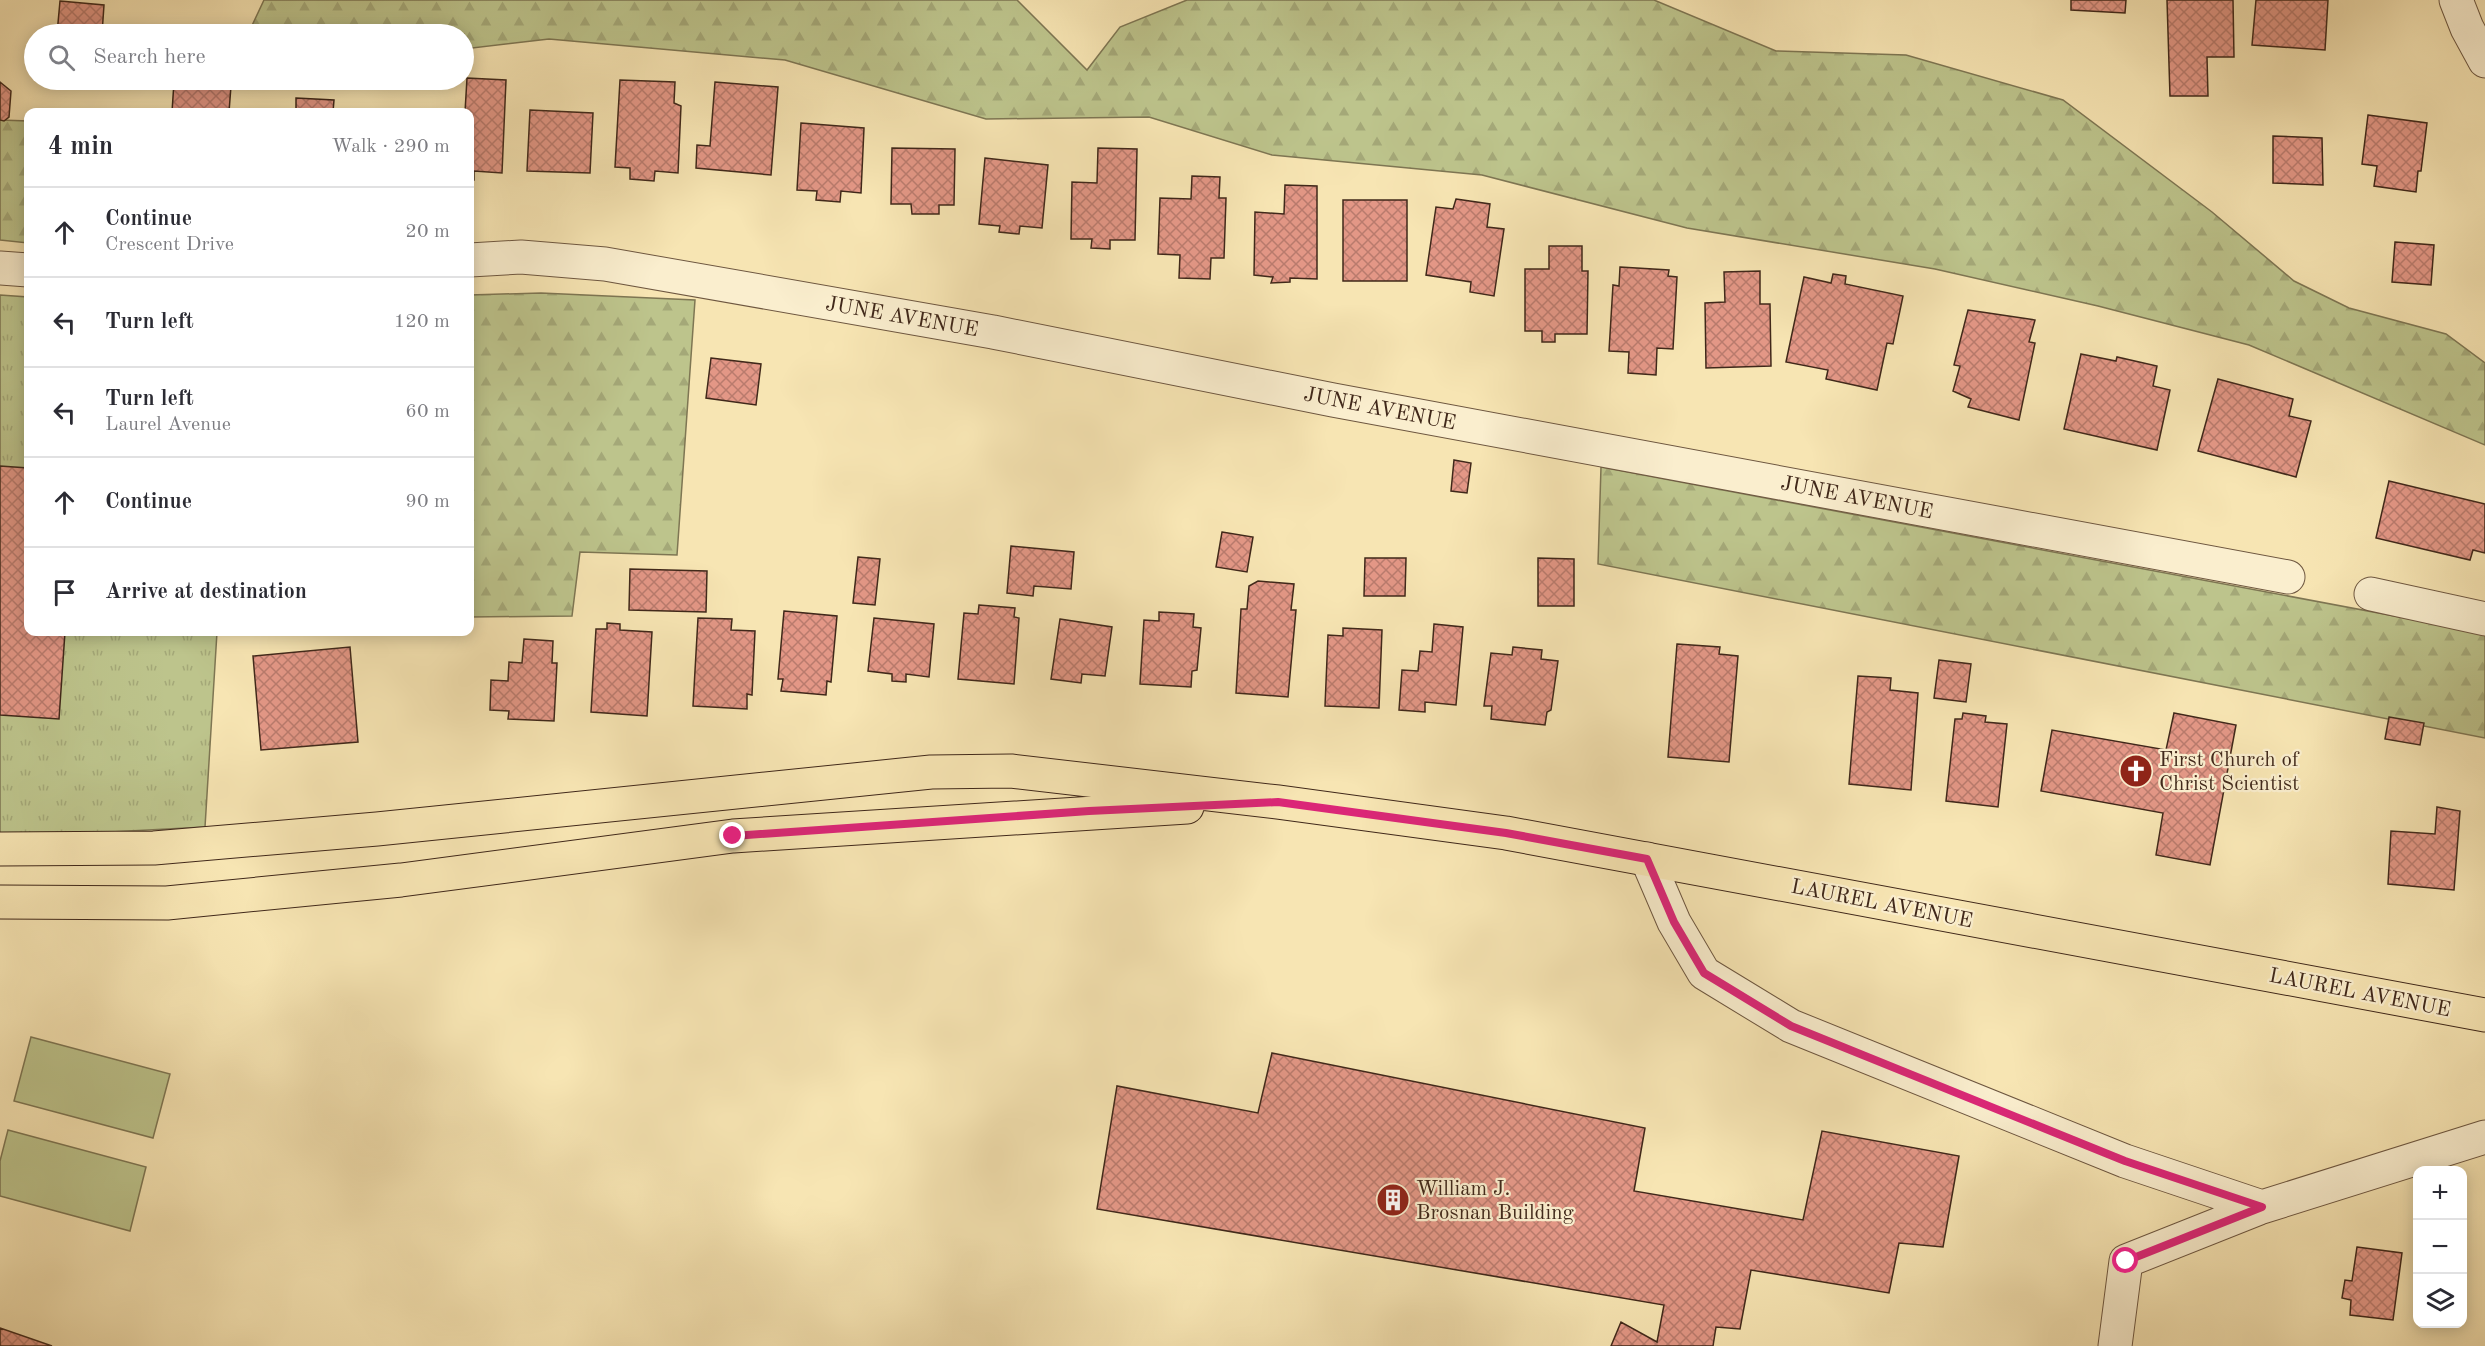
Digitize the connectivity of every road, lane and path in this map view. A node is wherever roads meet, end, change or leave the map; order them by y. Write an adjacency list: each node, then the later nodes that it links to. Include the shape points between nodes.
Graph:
1 (2456, 0): 2 (street)
2 (2485, 61)
3 (474, 260): 6 (street, JUNE AVENUE, via 520,257 616,266 993,332 1357,404)
4 (0, 268): 5 (street)
5 (24, 270)
6 (2288, 577)
7 (2371, 594): 8 (street)
8 (2485, 619)
9 (1278, 802): 10 (main road, via 1011,771 931,772 154,848); 11 (main road, LAUREL AVENUE, via 1506,833); 12 (main road, via 733,836 401,880 167,903)
10 (0, 849)
11 (1647, 859): 13 (main road, LAUREL AVENUE); 15 (street, via 1674,922 1704,973 1791,1026 2125,1161)
12 (0, 902)
13 (2485, 1015)
14 (2485, 1137): 15 (street)
15 (2262, 1207): 16 (street, via 2126,1261)
16 (2115, 1346)

